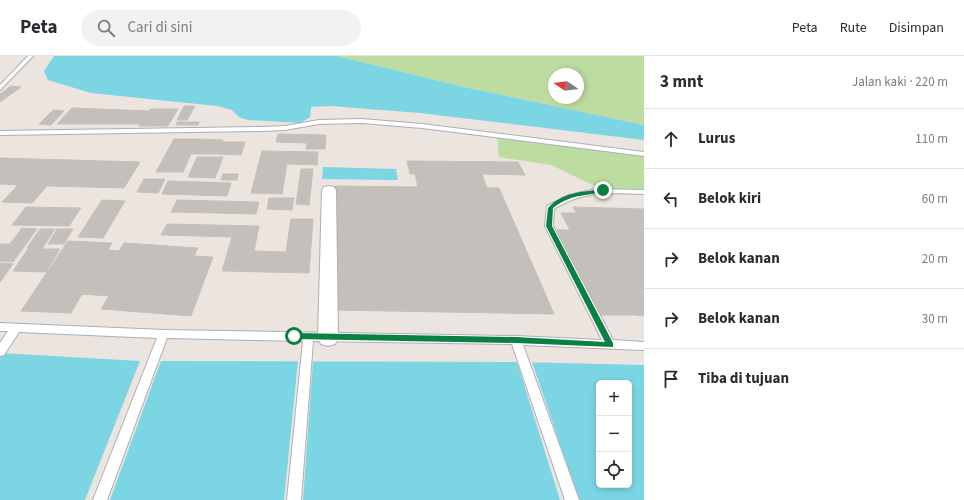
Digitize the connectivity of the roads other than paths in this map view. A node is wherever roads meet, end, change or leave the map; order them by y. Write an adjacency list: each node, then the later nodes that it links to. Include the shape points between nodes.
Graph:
1 (31, 56): 2 (lane)
2 (0, 88)
3 (0, 133): 4 (lane, via 261,129 319,122 362,121 422,126)
4 (644, 154)
5 (329, 190): 11 (street)
6 (644, 192): 13 (lane, via 603,190 572,195 550,208 549,226)
7 (0, 327): 8 (lane)
8 (16, 328): 9 (lane); 15 (lane)
9 (164, 334): 10 (lane); 16 (lane)
10 (308, 337): 11 (lane); 17 (lane)
11 (328, 338): 12 (lane)
12 (516, 340): 13 (lane); 18 (lane)
13 (610, 345): 14 (lane)
14 (644, 346)
15 (0, 352)
16 (100, 500)
17 (294, 500)
18 (572, 500)

